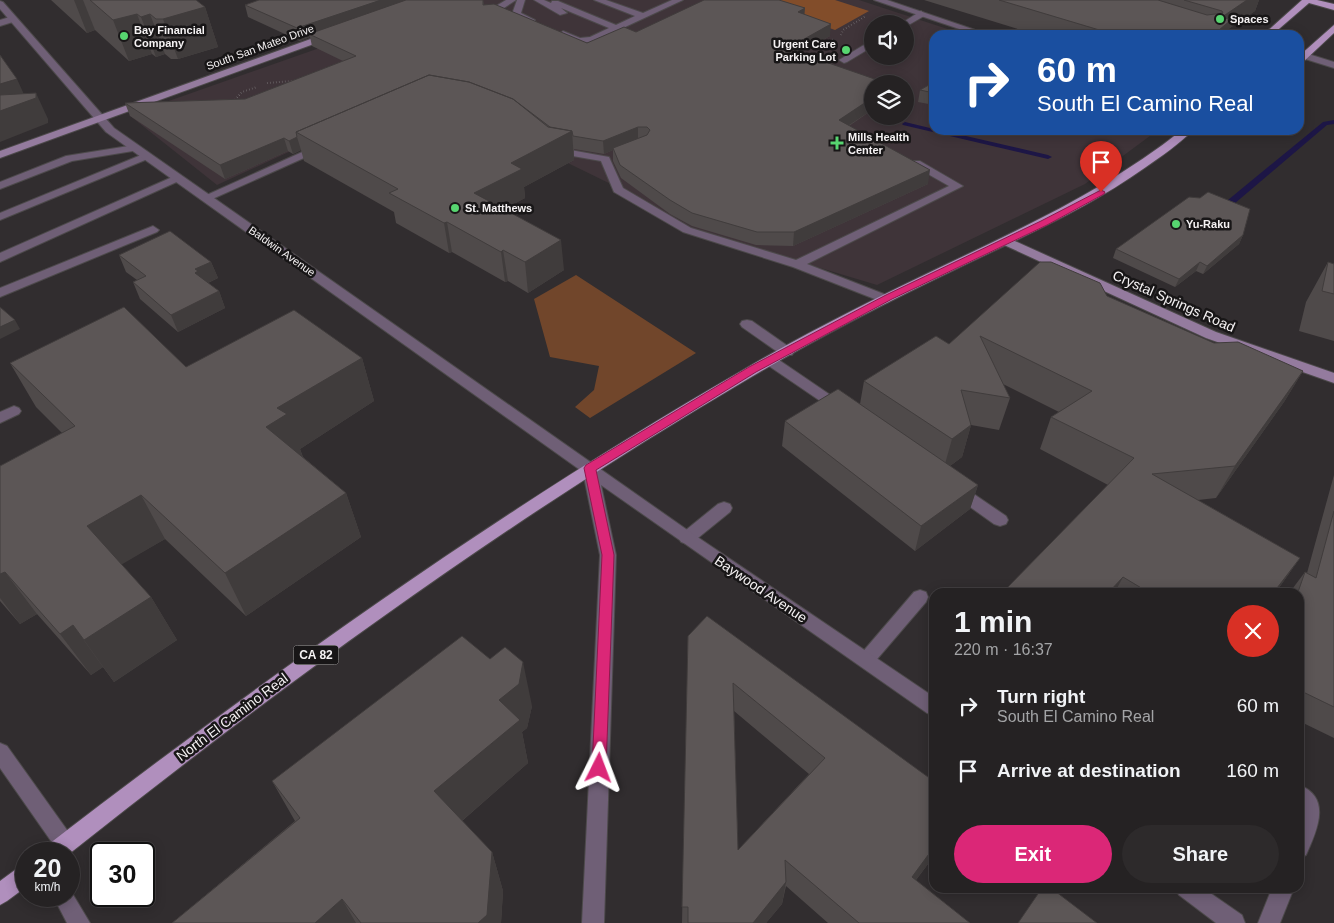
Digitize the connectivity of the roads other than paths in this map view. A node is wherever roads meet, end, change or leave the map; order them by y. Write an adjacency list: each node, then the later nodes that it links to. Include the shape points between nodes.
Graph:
1 (512, 0): 11 (street)
2 (521, 0): 23 (street, via 516,14)
3 (538, 0): 17 (street)
4 (598, 0): 13 (street)
5 (679, 0): 13 (street)
6 (878, 0): 12 (street)
7 (1307, 0): 10 (main road); 21 (main road)
8 (555, 3): 18 (street)
9 (0, 4): 15 (street, Baldwin Avenue)
10 (1334, 7)
11 (489, 14)
12 (920, 14): 14 (street); 20 (street)
13 (643, 16): 18 (street)
14 (914, 18)
15 (13, 19): 16 (street); 30 (street, Baldwin Avenue)
16 (0, 23)
17 (594, 25)
18 (616, 28): 23 (street, via 579,40)
19 (1334, 28): 26 (main road)
20 (970, 30)
21 (1273, 30)
22 (342, 31): 30 (main road, South San Mateo Drive)
23 (565, 35): 24 (street)
24 (554, 40)
25 (864, 48): 28 (street)
26 (1304, 57)
27 (1304, 59): 29 (street)
28 (844, 60)
29 (1334, 65)
30 (98, 118): 34 (street, Baldwin Avenue); 35 (main road, South San Mateo Drive)
31 (1182, 135): 43 (main road, CA 82, via 1110,187)
32 (542, 140): 45 (street, via 556,152 609,157 618,190 687,230)
33 (330, 143): 40 (street)
34 (135, 148): 36 (street, Baldwin Avenue); 39 (street, via 70,158)
35 (0, 155)
36 (146, 156): 38 (street, Baldwin Avenue); 41 (street)
37 (916, 163): 45 (street, via 957,186)
38 (177, 178): 40 (street, Baldwin Avenue); 44 (street)
39 (0, 186)
40 (206, 198): 55 (street, Baldwin Avenue)
41 (0, 217)
42 (153, 230): 46 (street)
43 (1006, 241): 47 (main road, CA 82); 51 (main road, Crystal Springs Road, via 1211,335)
44 (0, 258)
45 (797, 264): 47 (street)
46 (0, 293)
47 (886, 299): 49 (main road, CA 82)
48 (747, 324): 49 (street)
49 (787, 352): 50 (main road, CA 82)
50 (771, 361): 54 (street); 55 (main road, CA 82, via 744,374)
51 (1334, 378)
52 (14, 411): 53 (street)
53 (0, 418)
54 (853, 418)
55 (590, 468): 59 (street, Baywood Avenue); 67 (main road, North El Camino Real / CA 82, via 242,708); 74 (street, via 608,555)
56 (943, 480): 58 (street)
57 (724, 508): 59 (street)
58 (1000, 520)
59 (686, 538): 61 (street, Baywood Avenue)
60 (920, 597): 61 (street)
61 (866, 660): 62 (street, Baywood Avenue)
62 (929, 704)
63 (0, 752): 66 (street)
64 (1304, 799): 65 (street, via 1312,814)
65 (1304, 835)
66 (54, 842)
67 (67, 842)
68 (15, 882): 71 (main road)
69 (1193, 893): 75 (street)
70 (1281, 893): 76 (street)
71 (0, 894)
72 (69, 907): 73 (street)
73 (80, 923)
74 (593, 923)
75 (1234, 923)
76 (1269, 923)

